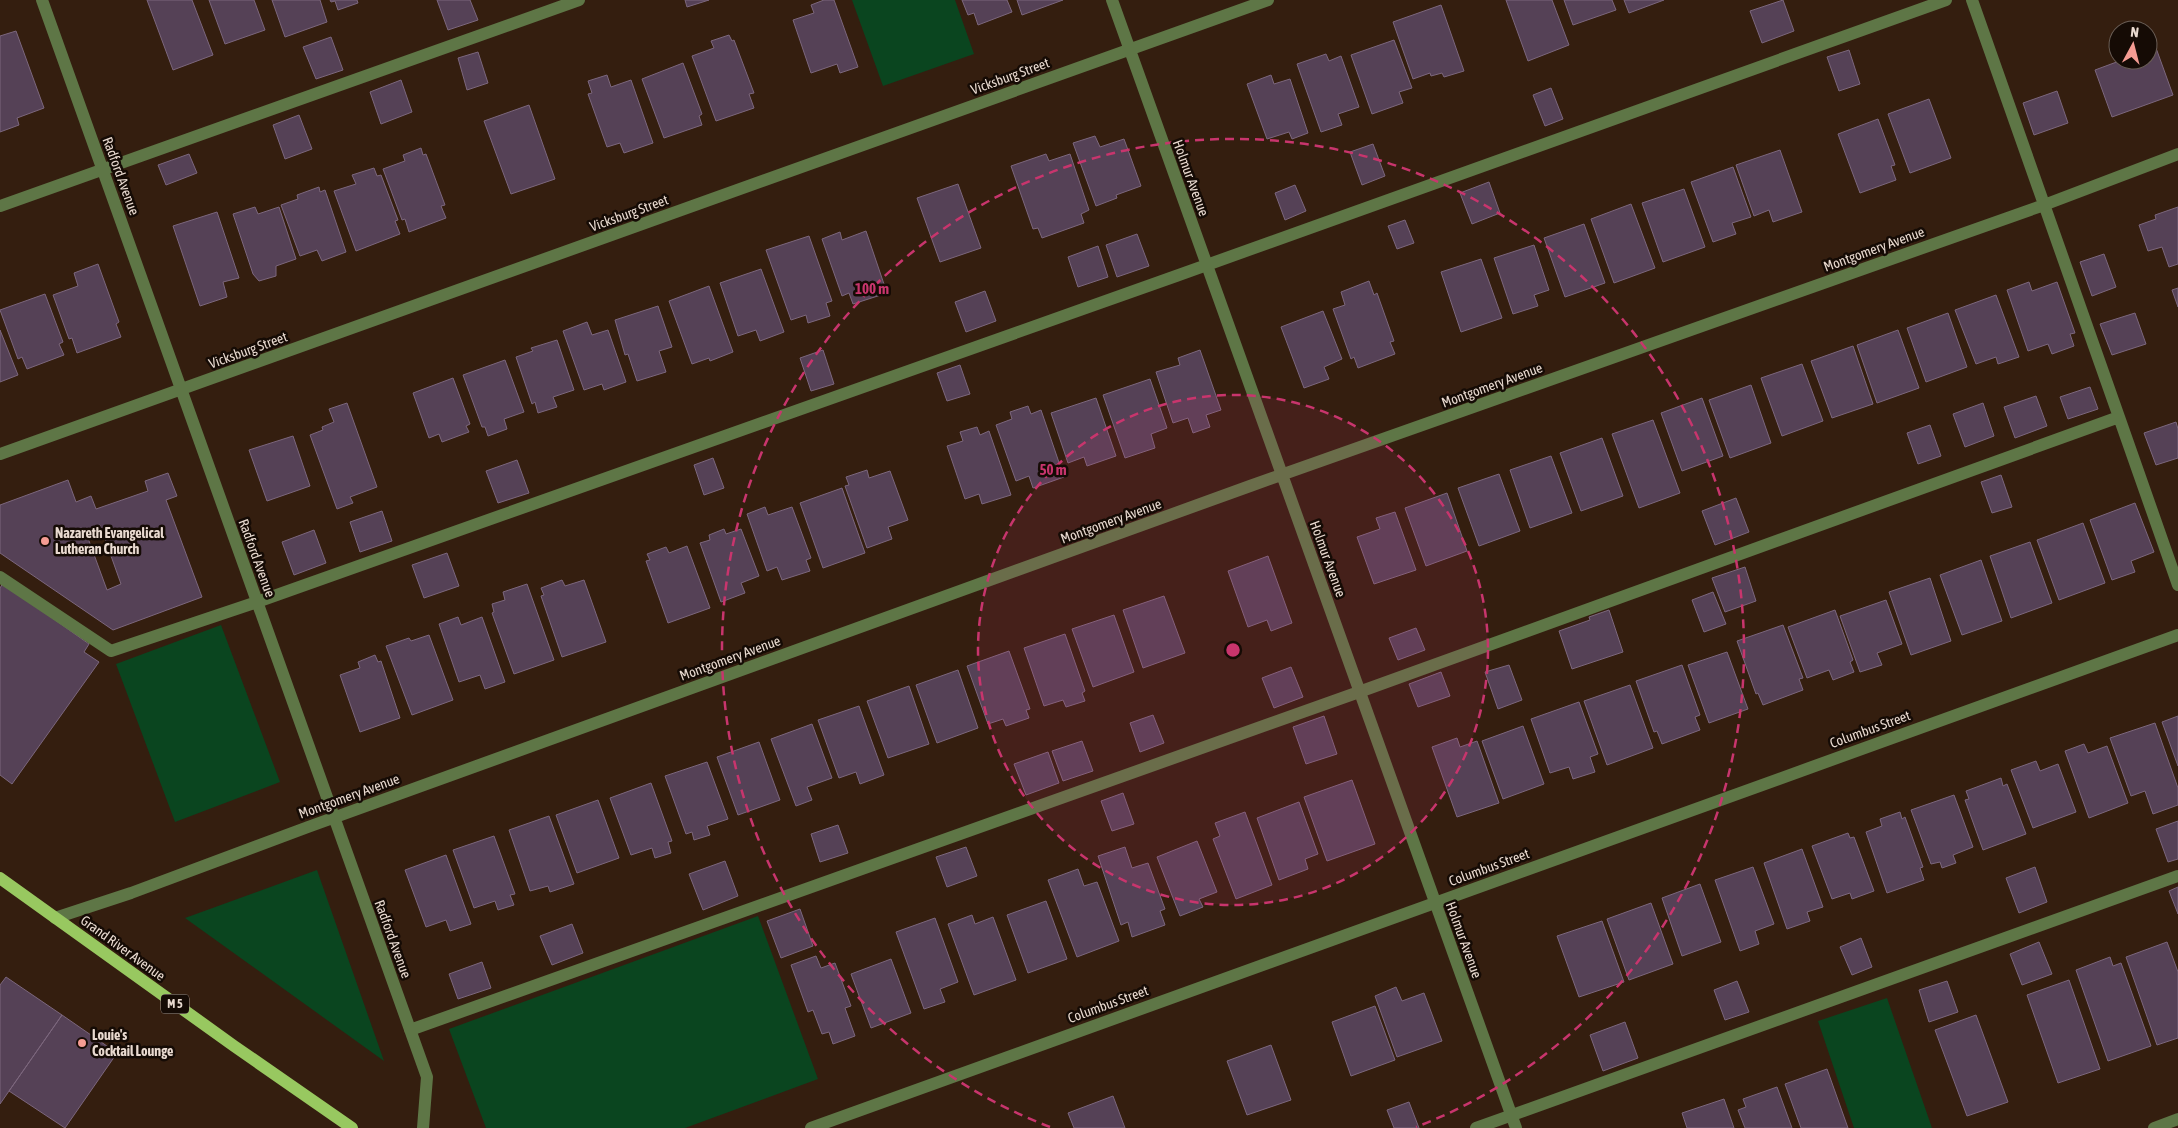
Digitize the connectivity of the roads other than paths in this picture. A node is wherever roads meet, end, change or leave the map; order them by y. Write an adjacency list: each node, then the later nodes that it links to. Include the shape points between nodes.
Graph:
1 (42, 0): 9 (street, Radford Avenue)
2 (580, 0): 9 (street)
3 (1112, 0): 7 (street, Holmur Avenue)
4 (1268, 0): 7 (street, Vicksburg Street)
5 (1946, 0): 12 (street)
6 (1972, 0): 10 (street)
7 (1130, 49): 12 (street, Holmur Avenue); 13 (street, Vicksburg Street)
8 (2178, 154): 10 (street, Montgomery Avenue)
9 (103, 169): 11 (street); 13 (street, Radford Avenue)
10 (2044, 205): 14 (street); 16 (street, Montgomery Avenue)
11 (0, 206)
12 (1206, 265): 16 (street, Holmur Avenue); 19 (street)
13 (181, 389): 15 (street, Vicksburg Street); 19 (street, Radford Avenue)
14 (2119, 417): 18 (street); 21 (street)
15 (0, 454)
16 (1282, 475): 21 (street, Holmur Avenue); 22 (street, Montgomery Avenue)
17 (0, 577): 19 (street, via 111,651)
18 (2178, 585)
19 (257, 602): 22 (street, Radford Avenue)
20 (2178, 635): 25 (street, Columbus Street)
21 (1359, 692): 25 (street, Holmur Avenue); 27 (street)
22 (334, 818): 26 (street, Montgomery Avenue); 27 (street, Radford Avenue)
23 (2178, 876): 28 (street)
24 (0, 878): 26 (main road, Grand River Avenue / M 5)
25 (1434, 902): 28 (street, Holmur Avenue); 32 (street, Columbus Street)
26 (55, 918): 30 (main road, Grand River Avenue / M 5)
27 (410, 1030): 31 (street, Radford Avenue, via 427,1077)
28 (1511, 1115): 33 (street); 34 (street, Holmur Avenue)
29 (2178, 1119): 35 (street)
30 (352, 1128)
31 (423, 1128)
32 (811, 1128)
33 (1476, 1128)
34 (1516, 1128)
35 (2154, 1128)

